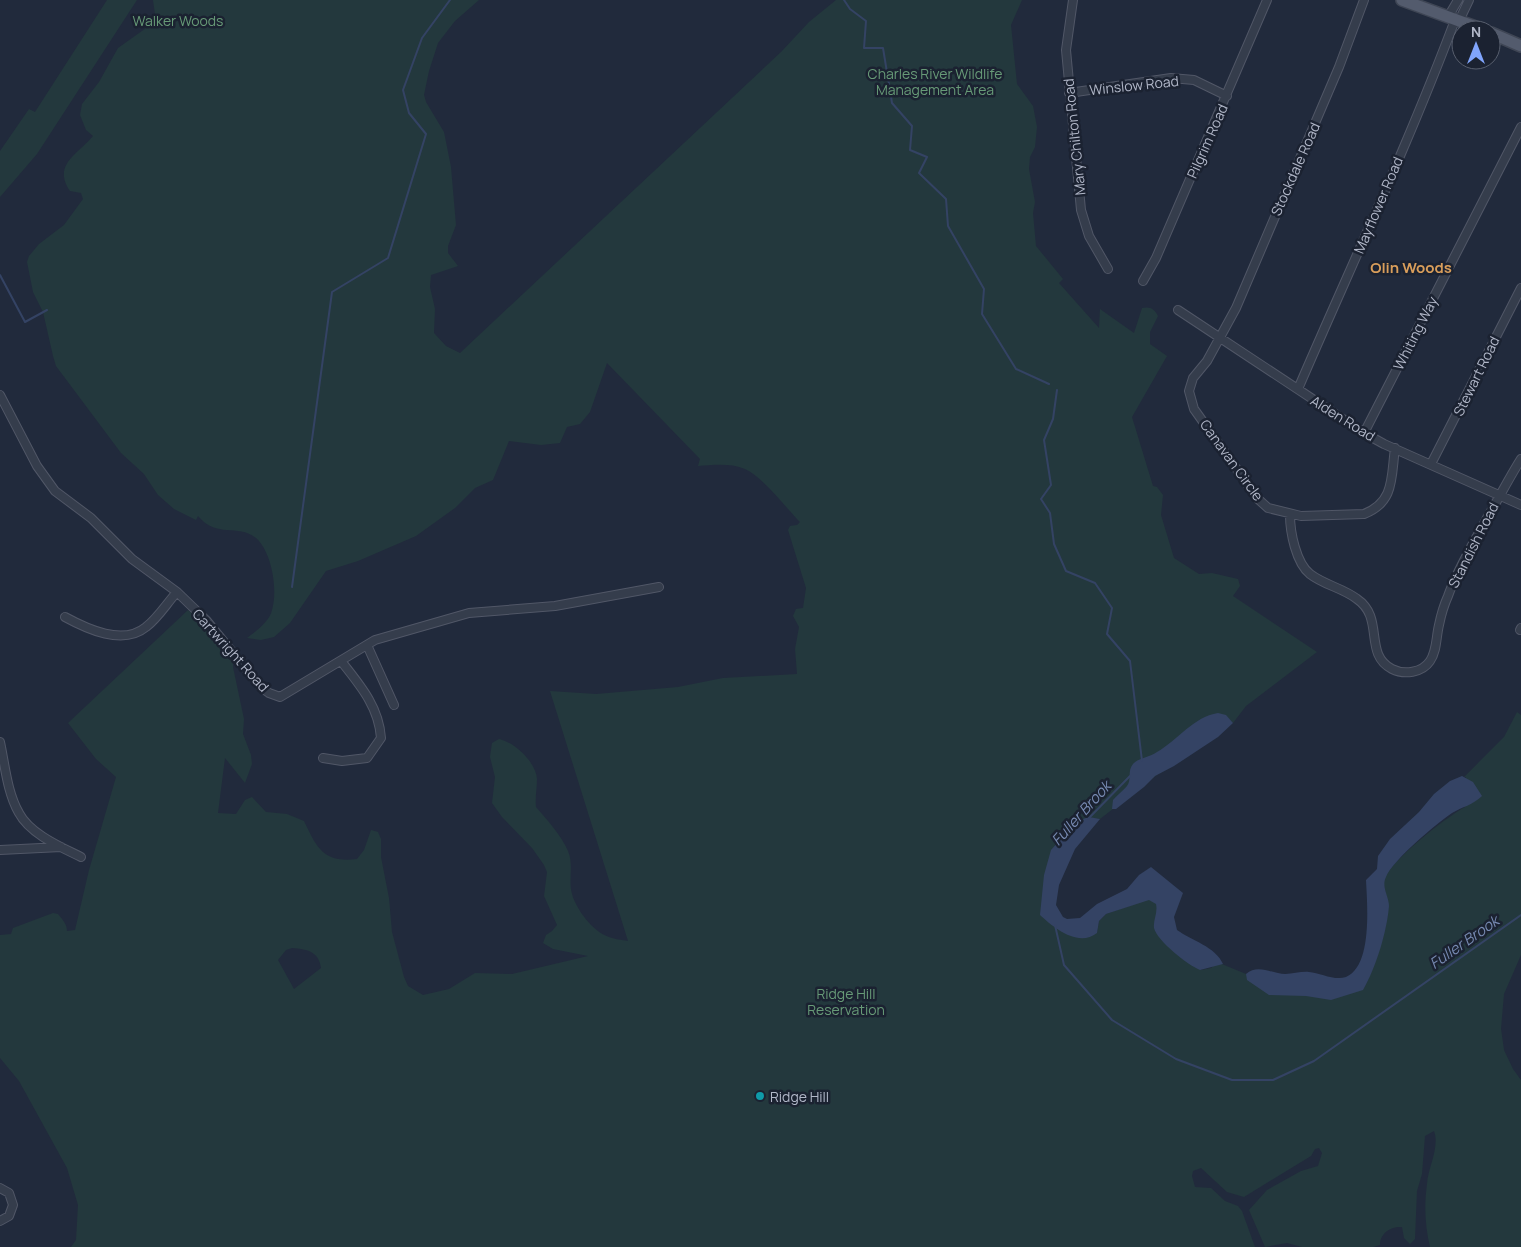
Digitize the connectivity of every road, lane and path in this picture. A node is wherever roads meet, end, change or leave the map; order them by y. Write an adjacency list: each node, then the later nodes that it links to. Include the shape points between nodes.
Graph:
1 (1073, 0): 10 (street, Mary Chilton Road, via 1066,50)
2 (1267, 0): 11 (street, Pilgrim Road)
3 (1364, 0): 17 (street, Stockdale Road, via 1339,67 1236,308)
4 (1402, 0): 7 (main road)
5 (1458, 0): 7 (street)
6 (1469, 0): 7 (street)
7 (1454, 19): 18 (street, Mayflower Road, via 1424,100)
8 (1501, 37): 9 (main road)
9 (1521, 46)
10 (1069, 93): 11 (street, Winslow Road, via 1171,78 1194,80); 13 (street, Mary Chilton Road, via 1084,225)
11 (1227, 96): 14 (street, Pilgrim Road)
12 (1521, 127): 20 (street, Whiting Way)
13 (1108, 269)
14 (1143, 281)
15 (1521, 288): 23 (street, Stewart Road)
16 (1178, 310): 17 (street, Alden Road)
17 (1220, 337): 18 (street, Alden Road); 26 (street, Canavan Circle, via 1193,378 1190,401 1258,500 1268,508)
18 (1298, 389): 20 (street, Alden Road)
19 (0, 395): 28 (street, Cartwright Road, via 37,466 55,490 91,518 132,558)
20 (1364, 432): 21 (street, Alden Road)
21 (1395, 448): 23 (street, Alden Road); 26 (street, Canavan Circle, via 1390,487 1386,500 1380,506 1364,514)
22 (1521, 459): 24 (street, Standish Road)
23 (1431, 464): 24 (street, Alden Road)
24 (1498, 495): 25 (street, Alden Road); 26 (street, Standish Road, via 1458,571 1439,624 1434,654 1420,669 1402,673 1380,660 1372,616 1363,603 1304,568 1292,541)
25 (1521, 505)
26 (1290, 515)
27 (658, 587): 30 (street, Cartwright Road, via 555,606 469,613)
28 (177, 592): 29 (street, via 147,627 130,634 95,630); 31 (street, Cartwright Road, via 219,633 269,693 280,697)
29 (65, 617)
30 (366, 645): 31 (street, Cartwright Road); 32 (street)
31 (340, 661): 34 (street, via 359,682 377,712 381,738 367,758 342,761)
32 (394, 705)
33 (0, 742): 35 (street, via 19,814 30,826)
34 (323, 758)
35 (61, 847): 36 (street); 37 (street)
36 (0, 850)
37 (81, 857)
38 (0, 1188): 39 (street, via 9,1193 13,1205 9,1216)
39 (0, 1222)

